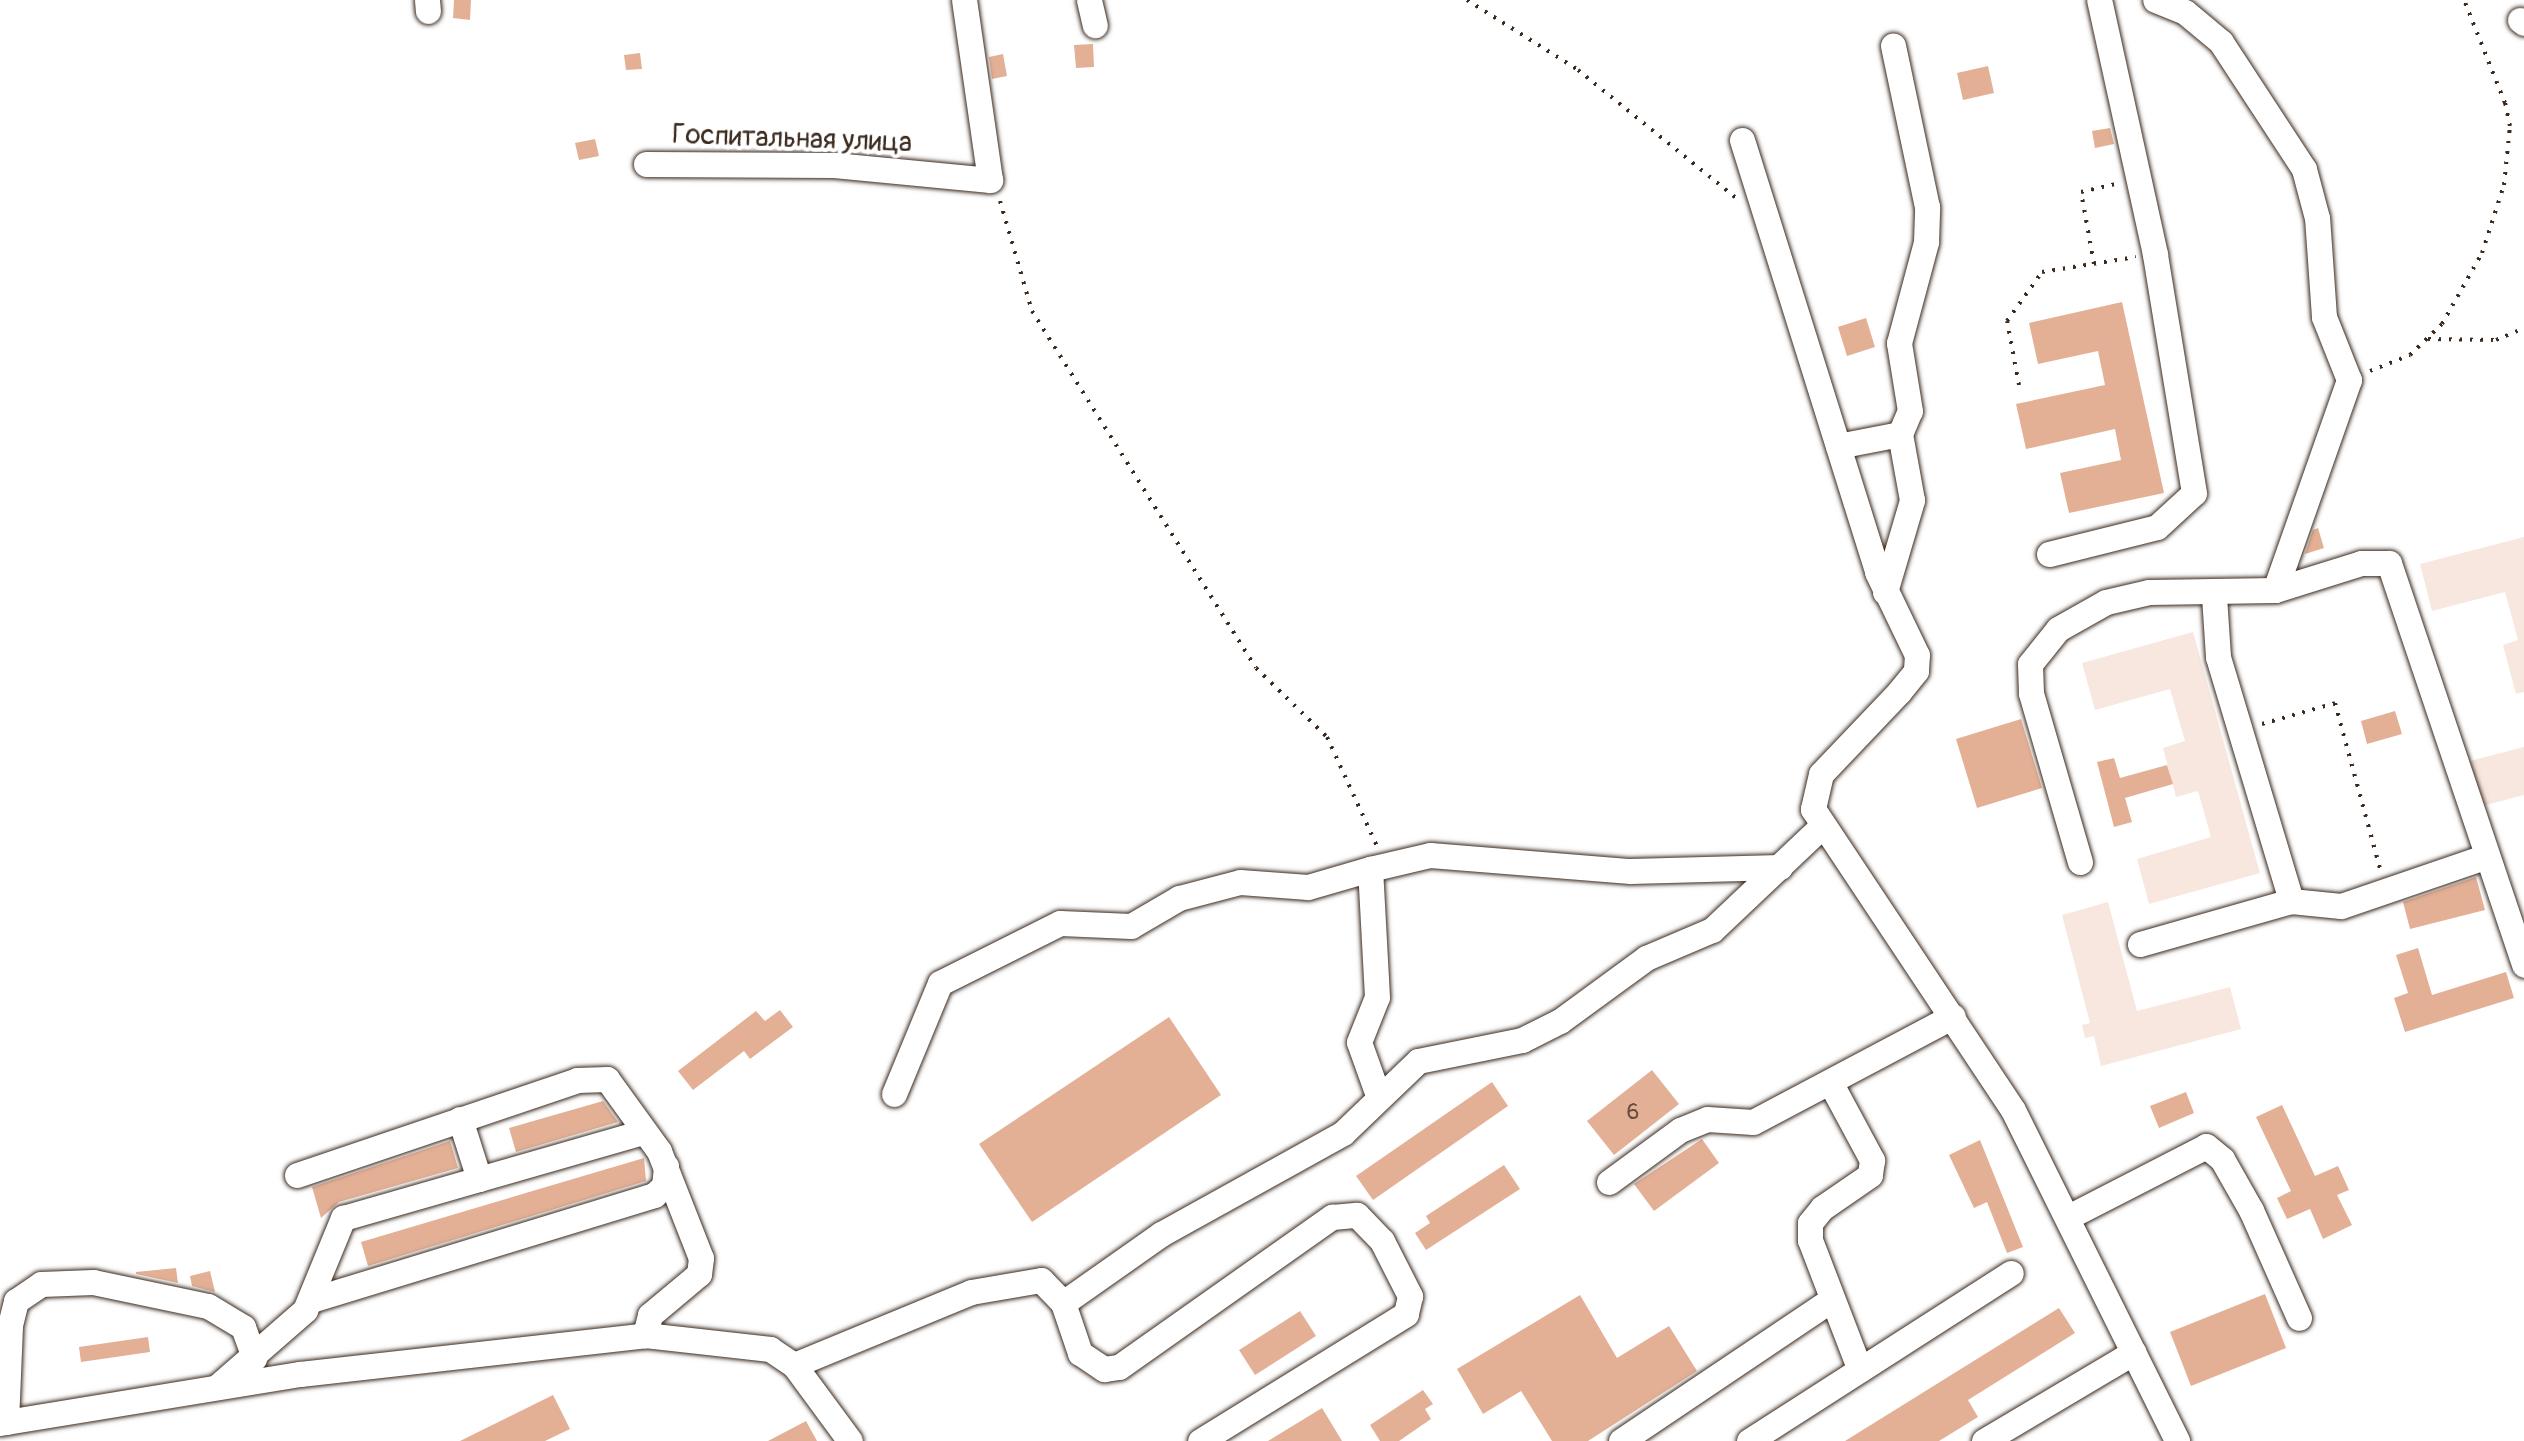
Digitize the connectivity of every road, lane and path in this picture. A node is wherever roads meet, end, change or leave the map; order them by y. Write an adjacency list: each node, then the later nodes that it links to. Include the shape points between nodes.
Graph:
1 (964, 0): 10 (street, via 972,78 994,173)
2 (1467, 0): 11 (path, via 1578,70)
3 (2099, 0): 9 (street)
4 (2155, 0): 16 (street, via 2185,12 2221,42 2304,169 2317,218 2324,317)
5 (2464, 0): 15 (path, via 2505,103 2508,162 2482,253)
6 (1894, 46): 18 (street, via 1927,206 1926,242 1899,343 1910,411)
7 (1742, 140): 19 (street)
8 (646, 164): 10 (street, Госпитальная улица, via 834,165)
9 (2140, 178): 12 (street); 13 (path, via 2082,192)
10 (984, 182): 29 (path, via 1002,204 1032,311 1256,668 1327,737 1378,850)
11 (1737, 198)
12 (2156, 254): 13 (path); 20 (street, via 2194,492 2157,527)
13 (2094, 264): 17 (path, via 2042,272 2007,321)
14 (2524, 328): 15 (path, via 2496,340)
15 (2428, 339): 16 (path, via 2410,355)
16 (2348, 380): 21 (street)
17 (2019, 384)
18 (1900, 434): 19 (street); 22 (street, via 1912,500)
19 (1838, 446): 22 (street)
20 (2049, 554)
21 (2275, 590): 23 (street); 26 (street, via 2361,563 2389,563)
22 (1885, 592): 25 (street, via 1917,654 1916,671 1821,774 1812,809)
23 (2214, 596): 24 (street, via 2218,657); 27 (street, via 2149,592 2106,602 2058,628 2030,664 2031,694)
24 (2240, 731): 30 (path, via 2335,703); 31 (street)
25 (1821, 827): 28 (street); 34 (street)
26 (2487, 856): 30 (street); 33 (street)
27 (2080, 862)
28 (1780, 867): 29 (street, via 1630,871 1430,855); 37 (street, via 1712,930 1646,958 1560,1021 1522,1040 1418,1061)
29 (1370, 869): 36 (street, via 1308,886 1240,882 1178,898 1131,926 1060,923 940,983); 37 (street, via 1377,997 1359,1042)
30 (2386, 891): 31 (street, via 2327,908)
31 (2291, 900): 32 (street)
32 (2140, 944)
33 (2524, 965)
34 (1953, 1016): 35 (street); 44 (street)
35 (1830, 1082): 43 (street, via 1753,1122 1707,1119 1680,1130); 47 (street, via 1872,1160 1870,1175 1810,1223)
36 (894, 1094)
37 (1379, 1098): 48 (street, via 1343,1133 1161,1234)
38 (460, 1119): 39 (street, via 595,1076 618,1086); 41 (street); 42 (street)
39 (643, 1132): 40 (street); 42 (street)
40 (666, 1166): 46 (street, via 664,1186 654,1195); 50 (street, via 700,1274 650,1315)
41 (297, 1175)
42 (479, 1179): 46 (street, via 343,1218)
43 (1608, 1182)
44 (2070, 1216): 49 (street, via 2206,1146 2222,1159 2251,1210); 51 (street)
45 (2011, 1273): 54 (street)
46 (311, 1300): 52 (street)
47 (1830, 1300): 54 (street); 59 (street)
48 (1063, 1303): 53 (street, via 1040,1280 1015,1280); 58 (street, via 1080,1353 1104,1369 1119,1367 1332,1217 1343,1212 1369,1225 1410,1296 1406,1314)
49 (2299, 1318)
50 (645, 1334): 53 (street, via 770,1350); 55 (street)
51 (2134, 1352): 61 (street); 62 (street)
52 (254, 1358): 55 (street); 56 (street, via 243,1327 208,1306 93,1282 41,1284 16,1302)
53 (794, 1365): 57 (street)
54 (1860, 1370): 60 (street)
55 (216, 1388): 56 (street)
56 (3, 1422)
57 (850, 1441)
58 (1200, 1441)
59 (1621, 1441)
60 (1748, 1441)
61 (1984, 1441)
62 (2177, 1441)

